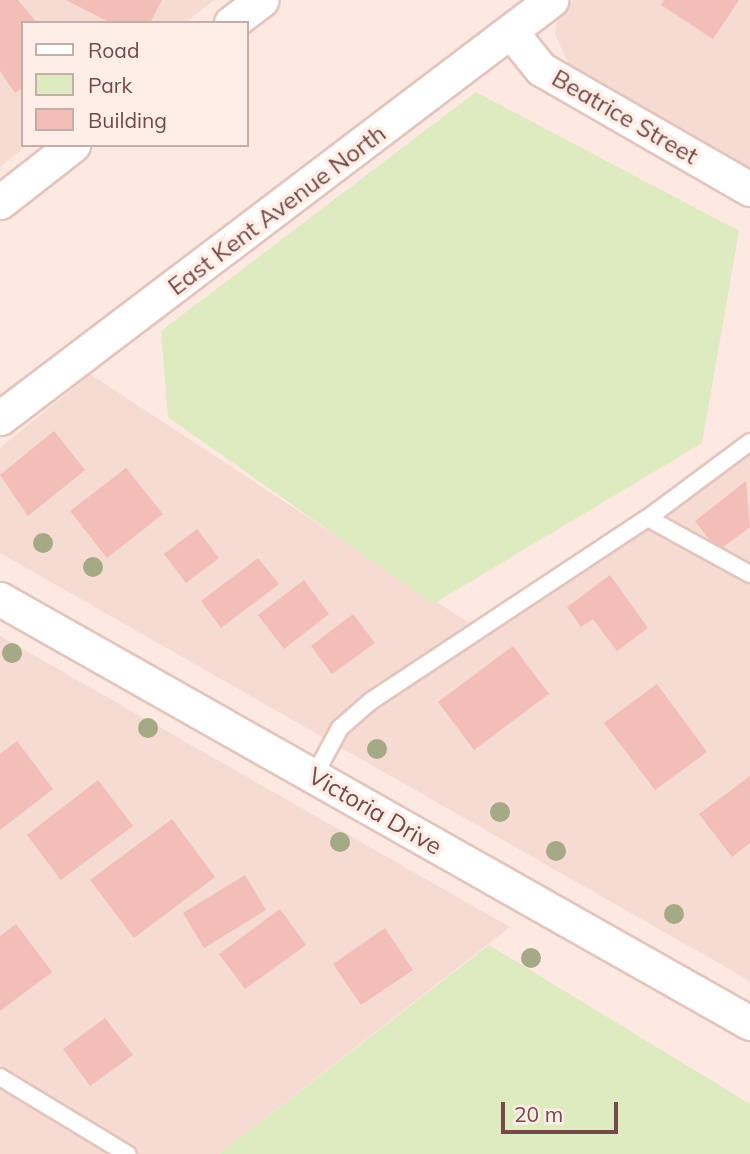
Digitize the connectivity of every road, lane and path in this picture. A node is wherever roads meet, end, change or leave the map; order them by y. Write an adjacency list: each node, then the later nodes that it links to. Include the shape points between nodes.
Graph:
1 (261, 0): 3 (street)
2 (551, 0): 4 (street, East Kent Avenue North)
3 (234, 21)
4 (511, 32): 6 (street, Beatrice Street, via 541,69); 8 (street, East Kent Avenue North)
5 (71, 147): 7 (street)
6 (750, 189)
7 (0, 202)
8 (0, 418)
9 (750, 442): 10 (lane)
10 (648, 518): 11 (lane); 13 (lane, via 371,701 340,728)
11 (750, 574)
12 (0, 599): 13 (street, Victoria Drive)
13 (314, 776): 14 (street, Victoria Drive)
14 (750, 1023)
15 (0, 1077): 16 (lane)
16 (127, 1154)

